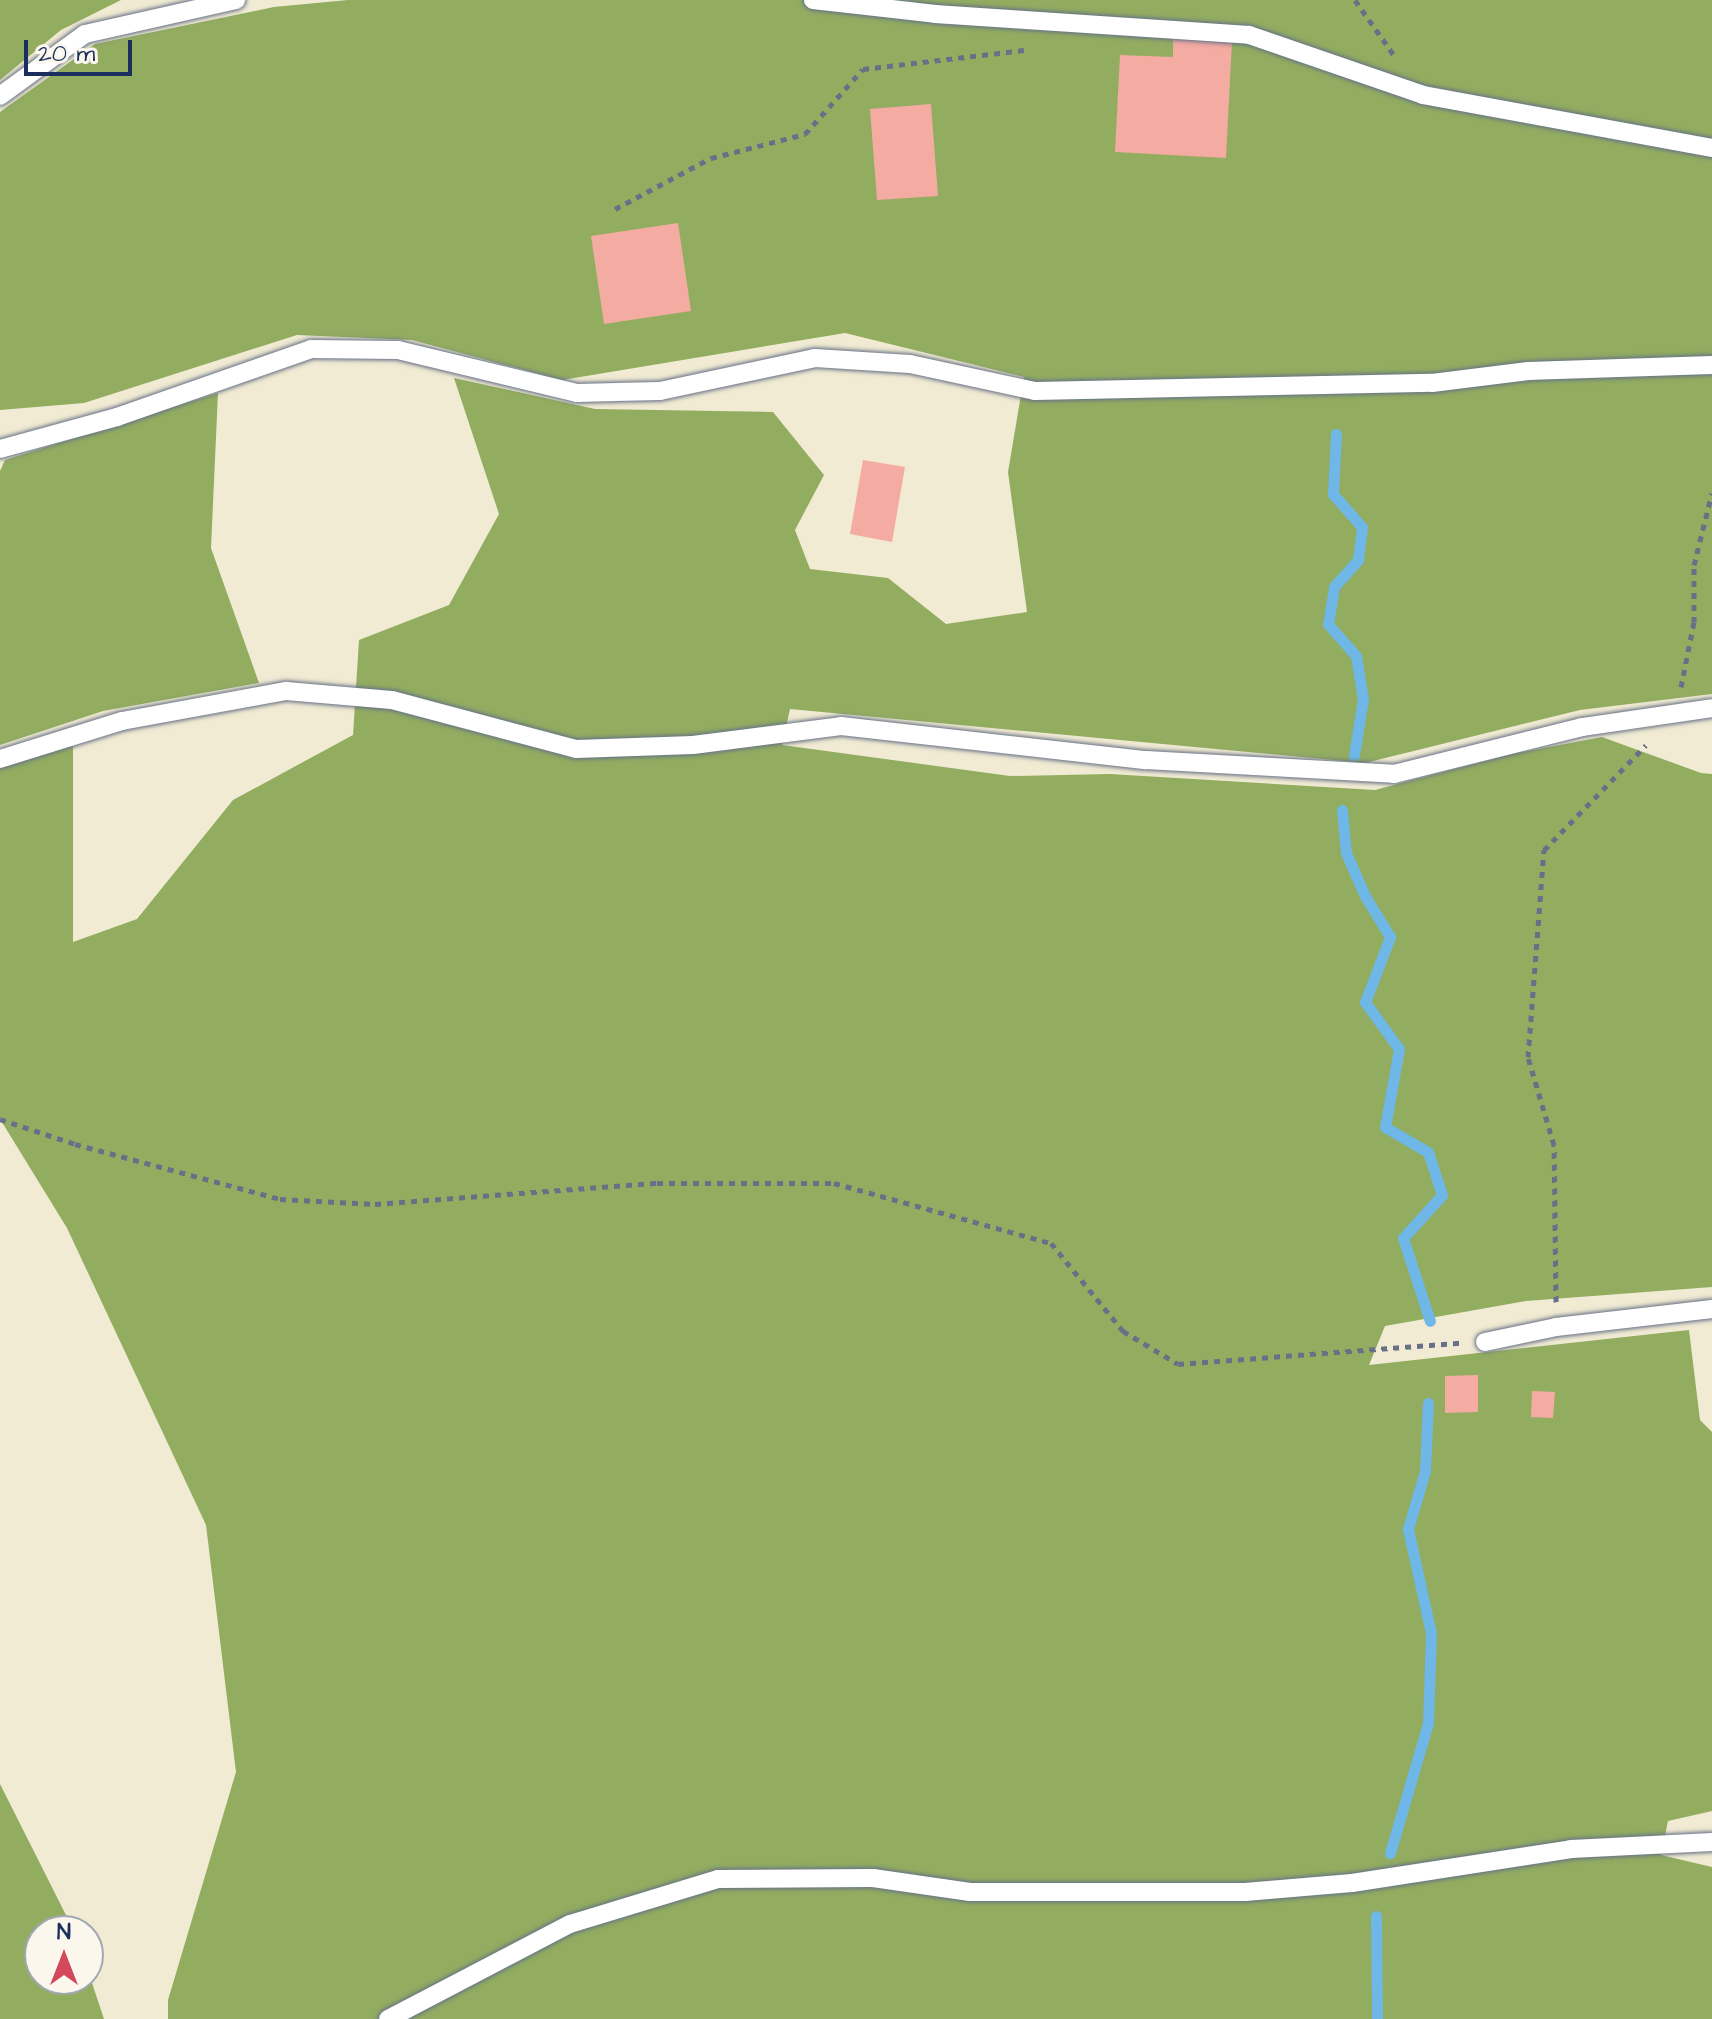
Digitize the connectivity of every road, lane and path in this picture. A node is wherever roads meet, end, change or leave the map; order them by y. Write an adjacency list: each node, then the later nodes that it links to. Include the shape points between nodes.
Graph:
1 (236, 0): 6 (lane, via 85,34)
2 (813, 0): 5 (lane, via 935,14 1249,35)
3 (1355, 0): 5 (path)
4 (1040, 47): 8 (path, via 863,69 805,134 711,158)
5 (1423, 95): 7 (lane)
6 (0, 96)
7 (1712, 148)
8 (615, 209)
9 (1712, 365): 10 (lane, via 1528,371 1432,383 1035,391 910,364 815,358 660,391 577,393 398,350 311,349 117,417)
10 (0, 449)
11 (1712, 493): 13 (path, via 1694,565 1694,622)
12 (1712, 708): 13 (lane)
13 (1675, 713): 14 (lane, via 1582,727 1394,774 1146,760 841,726 693,745 576,749 392,700 286,691 122,721); 17 (path, via 1544,850 1528,1057 1554,1145)
14 (0, 759)
15 (0, 1119): 18 (path, via 280,1199 375,1204 657,1183 834,1183 1051,1243 1123,1331 1178,1364)
16 (1712, 1309): 17 (lane)
17 (1556, 1327): 18 (lane)
18 (1485, 1342)
19 (1712, 1842): 20 (lane, via 1571,1849 1352,1883 1245,1892 970,1892 873,1878 718,1879 570,1924)
20 (388, 2019)

